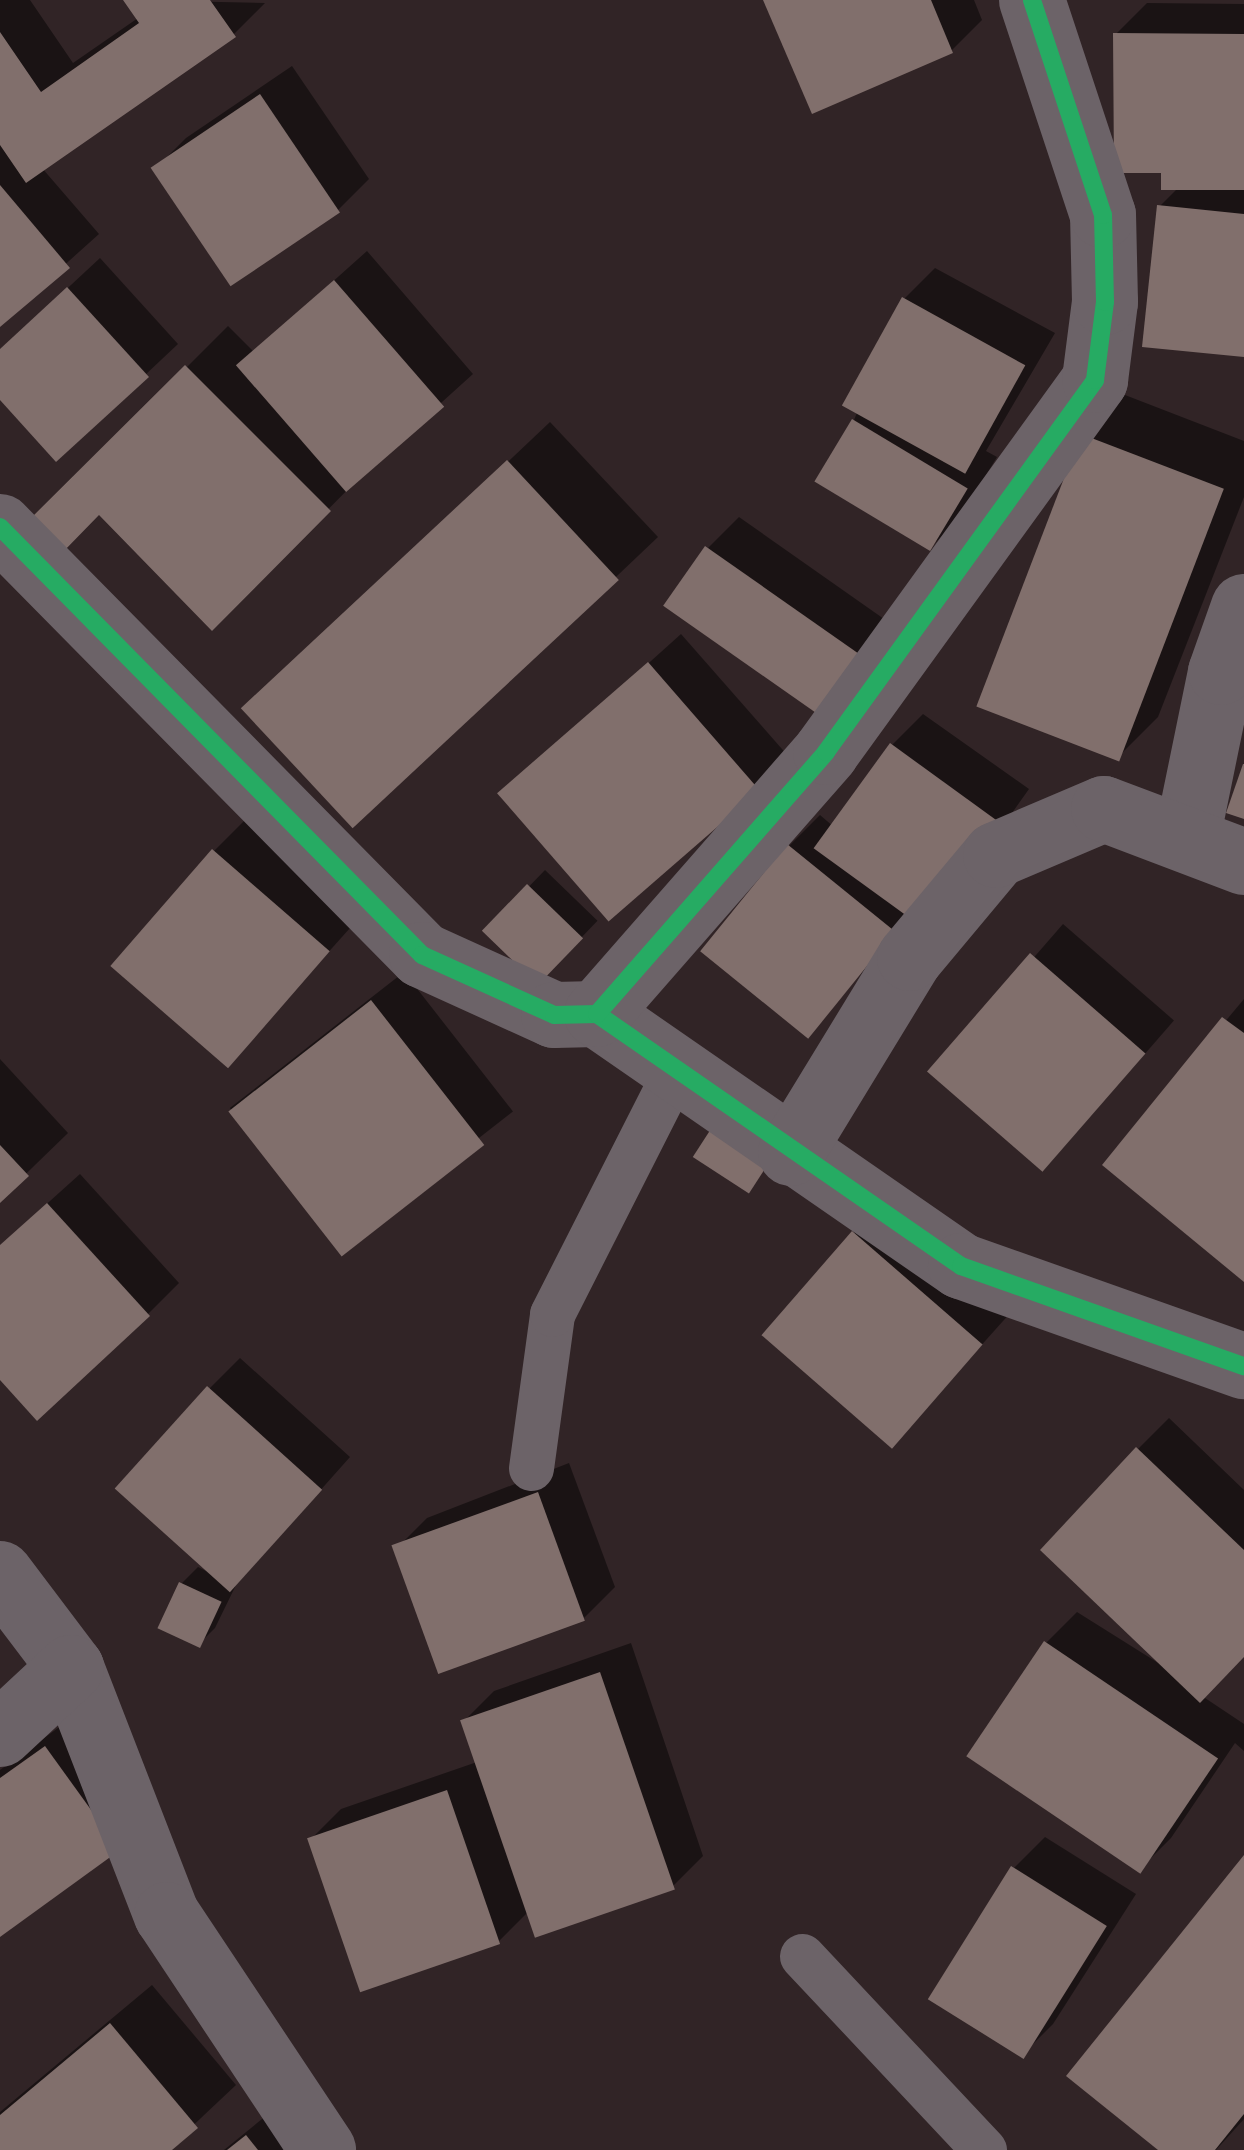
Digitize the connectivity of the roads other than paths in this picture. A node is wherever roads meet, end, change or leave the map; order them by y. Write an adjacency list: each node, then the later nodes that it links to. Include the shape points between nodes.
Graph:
1 (1032, 0): 5 (street, via 1103,214 1105,302 1095,380 826,752)
2 (0, 527): 5 (street, via 422,955 554,1015)
3 (1244, 607): 4 (street, via 1220,672)
4 (1215, 850): 7 (street, via 1104,809 996,855 910,958)
5 (597, 1014): 6 (street)
6 (676, 1070): 7 (street); 9 (lane, via 551,1314)
7 (791, 1153): 8 (street, via 962,1266)
8 (1244, 1366)
9 (531, 1468)
10 (0, 1574): 11 (street)
11 (71, 1668): 12 (street); 14 (street, via 167,1915)
12 (0, 1734)
13 (802, 1956): 15 (lane)
14 (323, 2150)
15 (984, 2150)

